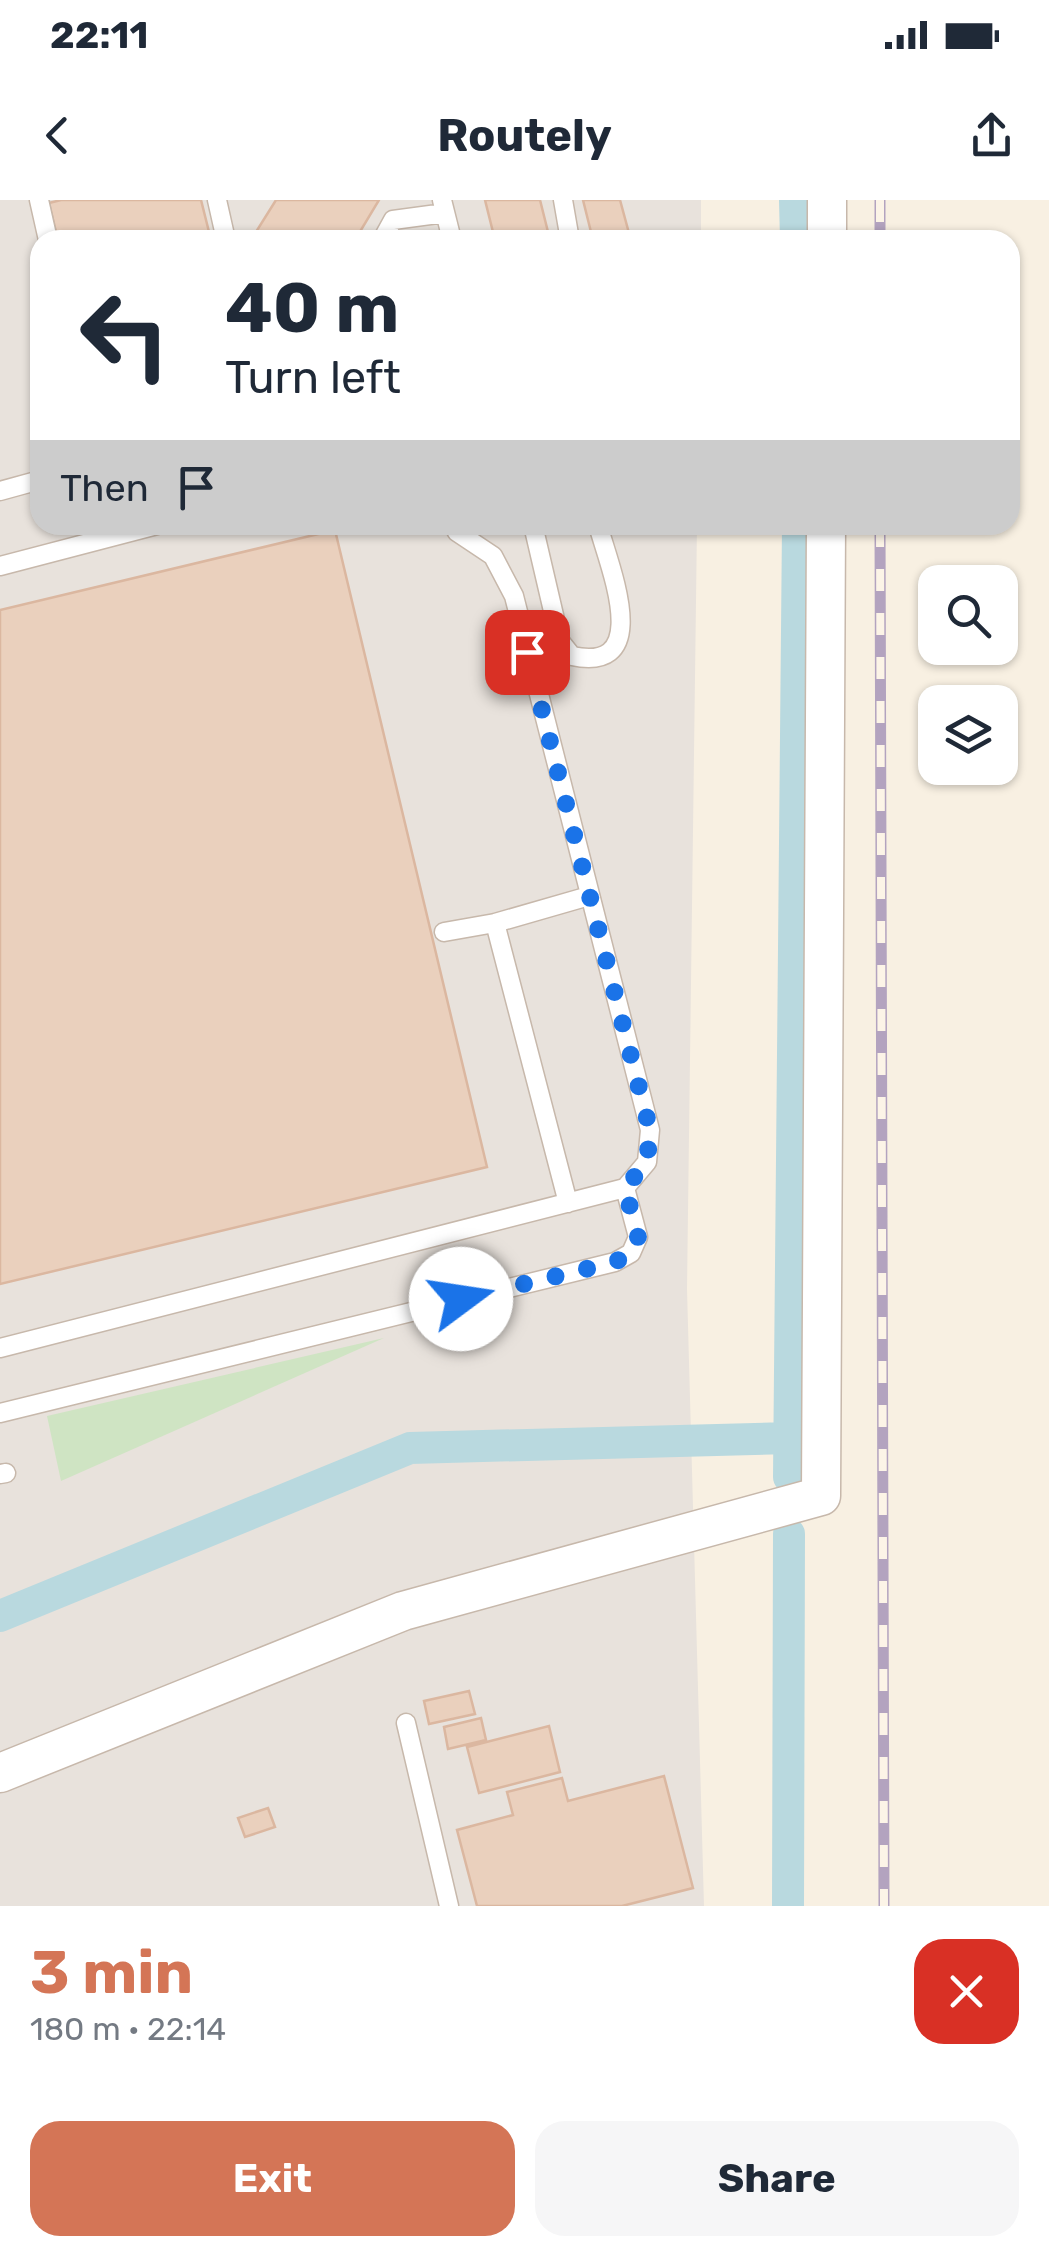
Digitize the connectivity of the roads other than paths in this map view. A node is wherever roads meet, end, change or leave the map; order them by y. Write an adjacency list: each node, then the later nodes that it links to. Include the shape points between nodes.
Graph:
1 (40, 200): 6 (lane)
2 (217, 200): 7 (lane)
3 (562, 200): 9 (lane)
4 (828, 200): 10 (street)
5 (444, 206): 8 (lane, via 393,220)
6 (46, 230)
7 (224, 230)
8 (388, 230)
9 (568, 230)
10 (827, 230)
11 (30, 482): 12 (lane)
12 (0, 490)
13 (119, 535): 18 (lane)
14 (462, 535): 19 (lane, via 493,556 514,596)
15 (535, 535): 16 (lane, via 560,640 572,656 590,660 608,654 624,623)
16 (601, 535)
17 (826, 535): 27 (street, via 822,1496 403,1611)
18 (0, 566)
19 (589, 896): 20 (lane); 22 (lane, via 650,1130 647,1162)
20 (494, 923): 21 (lane); 23 (lane)
21 (444, 932)
22 (625, 1188): 23 (lane); 25 (lane, via 638,1237 631,1253 615,1262)
23 (568, 1202): 24 (lane)
24 (0, 1348)
25 (0, 1413)
26 (406, 1723): 28 (lane)
27 (0, 1773)
28 (449, 1906)

